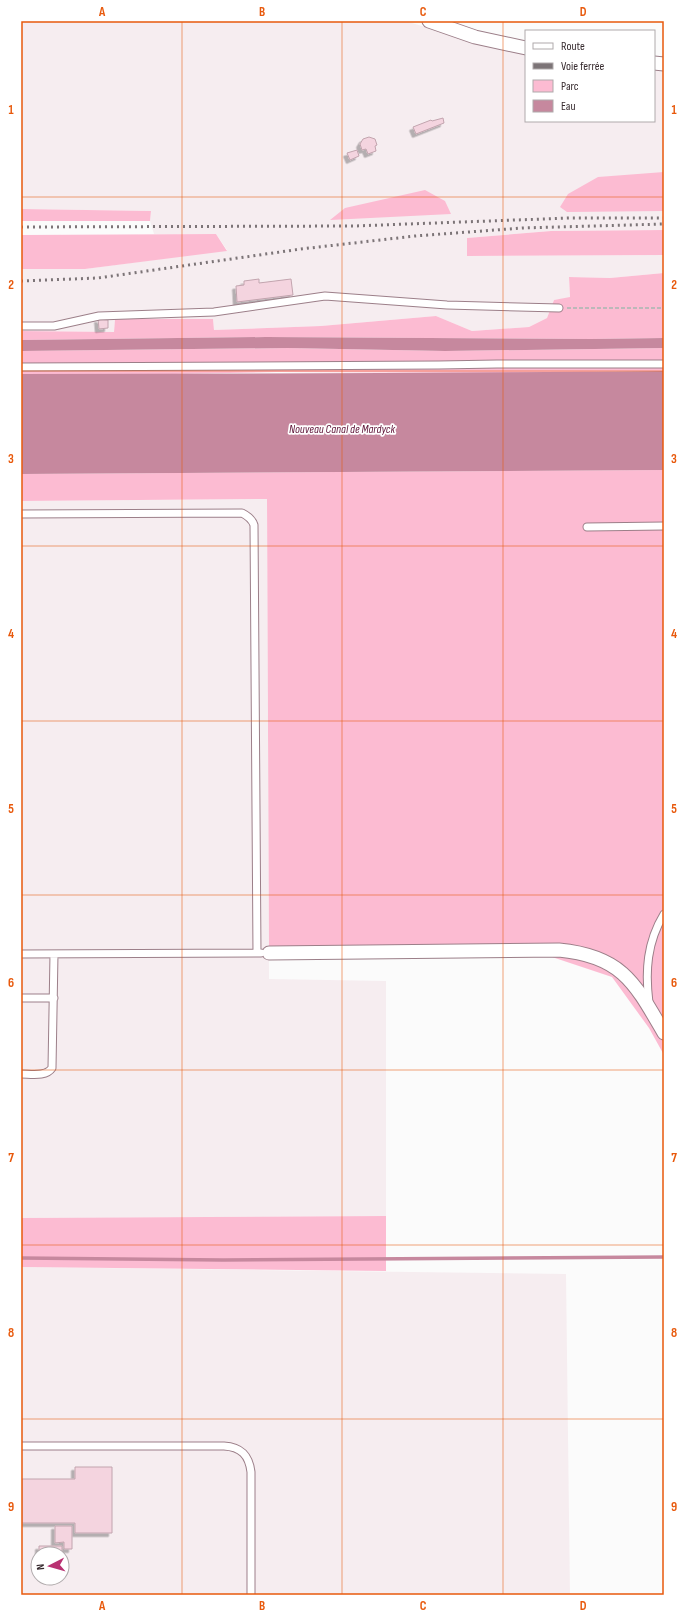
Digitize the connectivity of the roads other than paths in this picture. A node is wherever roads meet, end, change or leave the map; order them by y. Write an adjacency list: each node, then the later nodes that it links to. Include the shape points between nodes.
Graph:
1 (430, 21): 2 (street, via 475,37)
2 (525, 48)
3 (559, 308): 4 (lane, via 447,305 325,296 214,312 99,316 54,326)
4 (21, 326)
5 (664, 364): 6 (lane)
6 (21, 368)
7 (21, 514): 11 (lane, via 242,513 253,521)
8 (664, 526): 9 (lane)
9 (587, 527)
10 (664, 914): 16 (lane, via 649,952 647,978)
11 (263, 953): 13 (lane); 16 (street, via 559,950 578,952 601,959 617,968 631,982)
12 (21, 954): 13 (lane)
13 (54, 954): 15 (lane)
14 (21, 998): 15 (lane)
15 (54, 998): 18 (lane, via 52,1068 42,1074)
16 (650, 1009): 17 (street)
17 (664, 1033)
18 (21, 1074)
19 (21, 1446): 20 (lane, via 224,1446 240,1450 247,1458 251,1472)
20 (251, 1595)

